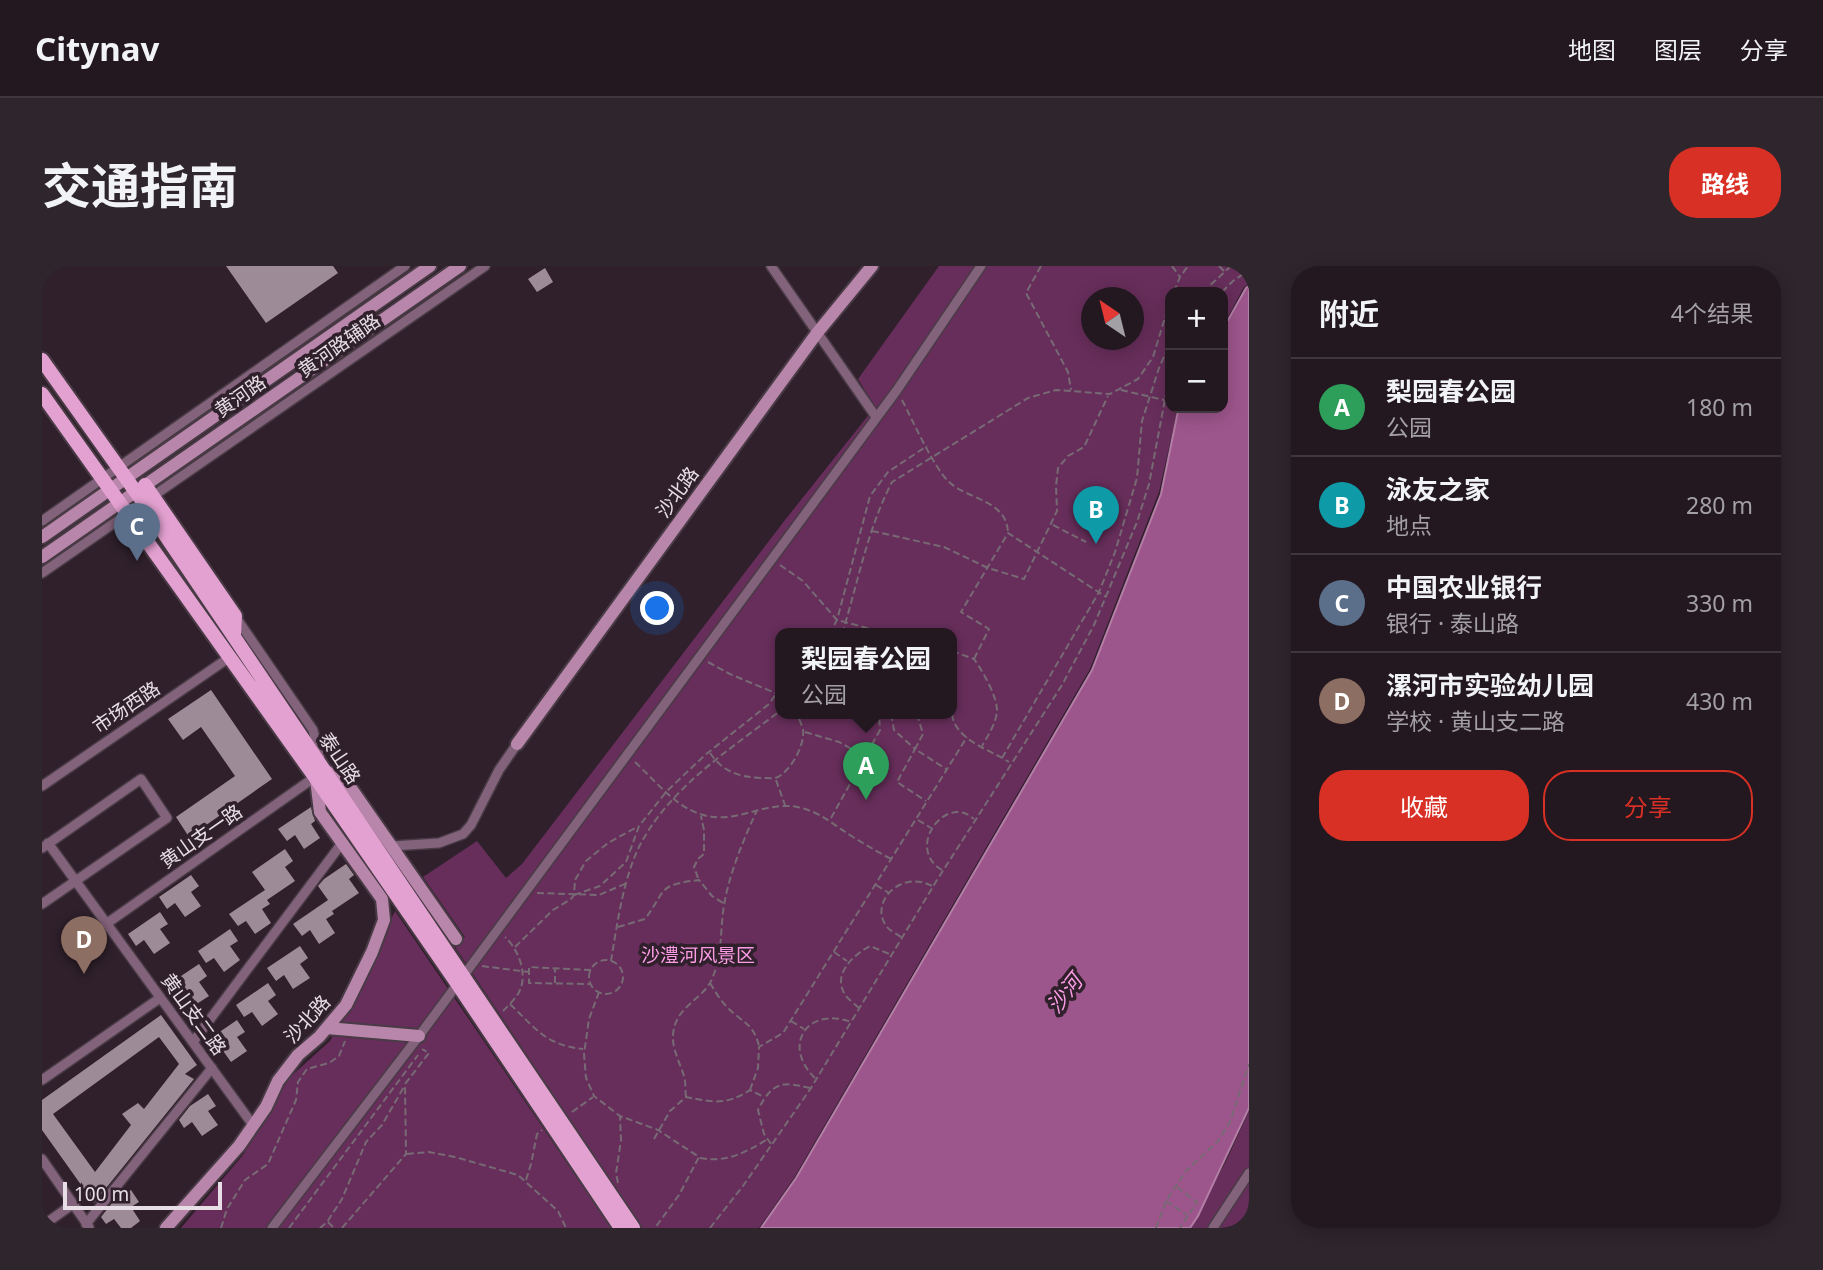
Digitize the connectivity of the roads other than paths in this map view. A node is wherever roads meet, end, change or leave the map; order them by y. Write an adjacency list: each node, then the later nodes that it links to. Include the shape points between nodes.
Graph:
1 (405, 266): 12 (street, 黄河路辅路)
2 (430, 266): 12 (street, 黄河路)
3 (460, 266): 14 (street, 黄河路)
4 (485, 266): 14 (street, 黄河路辅路)
5 (771, 266): 8 (street)
6 (872, 266): 8 (street, 沙北路)
7 (981, 266): 11 (street)
8 (817, 333): 11 (street); 23 (street, 沙北路)
9 (42, 360): 12 (main road, 泰山路)
10 (42, 394): 13 (main road, 泰山路)
11 (876, 417): 33 (street)
12 (122, 473): 13 (street, 黄河路); 14 (main road, 泰山路)
13 (106, 484): 15 (main road, 泰山路); 16 (street); 17 (street, 黄河路)
14 (144, 493): 15 (street, 黄河路); 20 (main road); 21 (main road, 泰山路)
15 (123, 508): 18 (street, 黄河路); 19 (street); 22 (main road, 泰山路)
16 (42, 521)
17 (42, 537)
18 (42, 557)
19 (42, 573)
20 (235, 616): 21 (main road); 24 (street, via 313,730)
21 (234, 635): 24 (main road, 泰山路)
22 (230, 657): 24 (main road, 泰山路); 25 (street, 市场西路)
23 (517, 744): 28 (street, via 463,834 439,843)
24 (321, 771): 26 (street, 沙北路, via 320,812); 28 (street, via 348,784); 31 (street, 黄山支一路); 33 (main road, 泰山路)
25 (42, 786)
26 (342, 843): 35 (street, 沙北路, via 382,900 384,920 346,1005); 37 (street)
27 (45, 845): 29 (street, 黄山支二路); 29 (street, via 141,779 167,818)
28 (393, 846): 32 (street)
29 (75, 881): 30 (street); 31 (street, 黄山支二路)
30 (42, 904)
31 (106, 924): 34 (street, 黄山支二路)
32 (456, 939)
33 (464, 974): 36 (street); 43 (main road, 泰山路)
34 (160, 998): 37 (street, 黄山支二路); 39 (street)
35 (327, 1028): 36 (street); 40 (street, 沙北路, via 278,1081)
36 (419, 1036): 48 (street)
37 (192, 1042): 38 (street, 黄山支二路)
38 (212, 1069): 40 (street, 黄山支二路); 46 (street)
39 (42, 1080)
40 (253, 1125): 47 (street, 沙北路)
41 (42, 1159): 44 (street)
42 (1249, 1173): 51 (street)
43 (598, 1183): 49 (main road); 50 (main road)
44 (73, 1204): 45 (street); 46 (street)
45 (42, 1226)
46 (88, 1226)
47 (166, 1228)
48 (272, 1228)
49 (621, 1228)
50 (633, 1228)
51 (1213, 1228)

